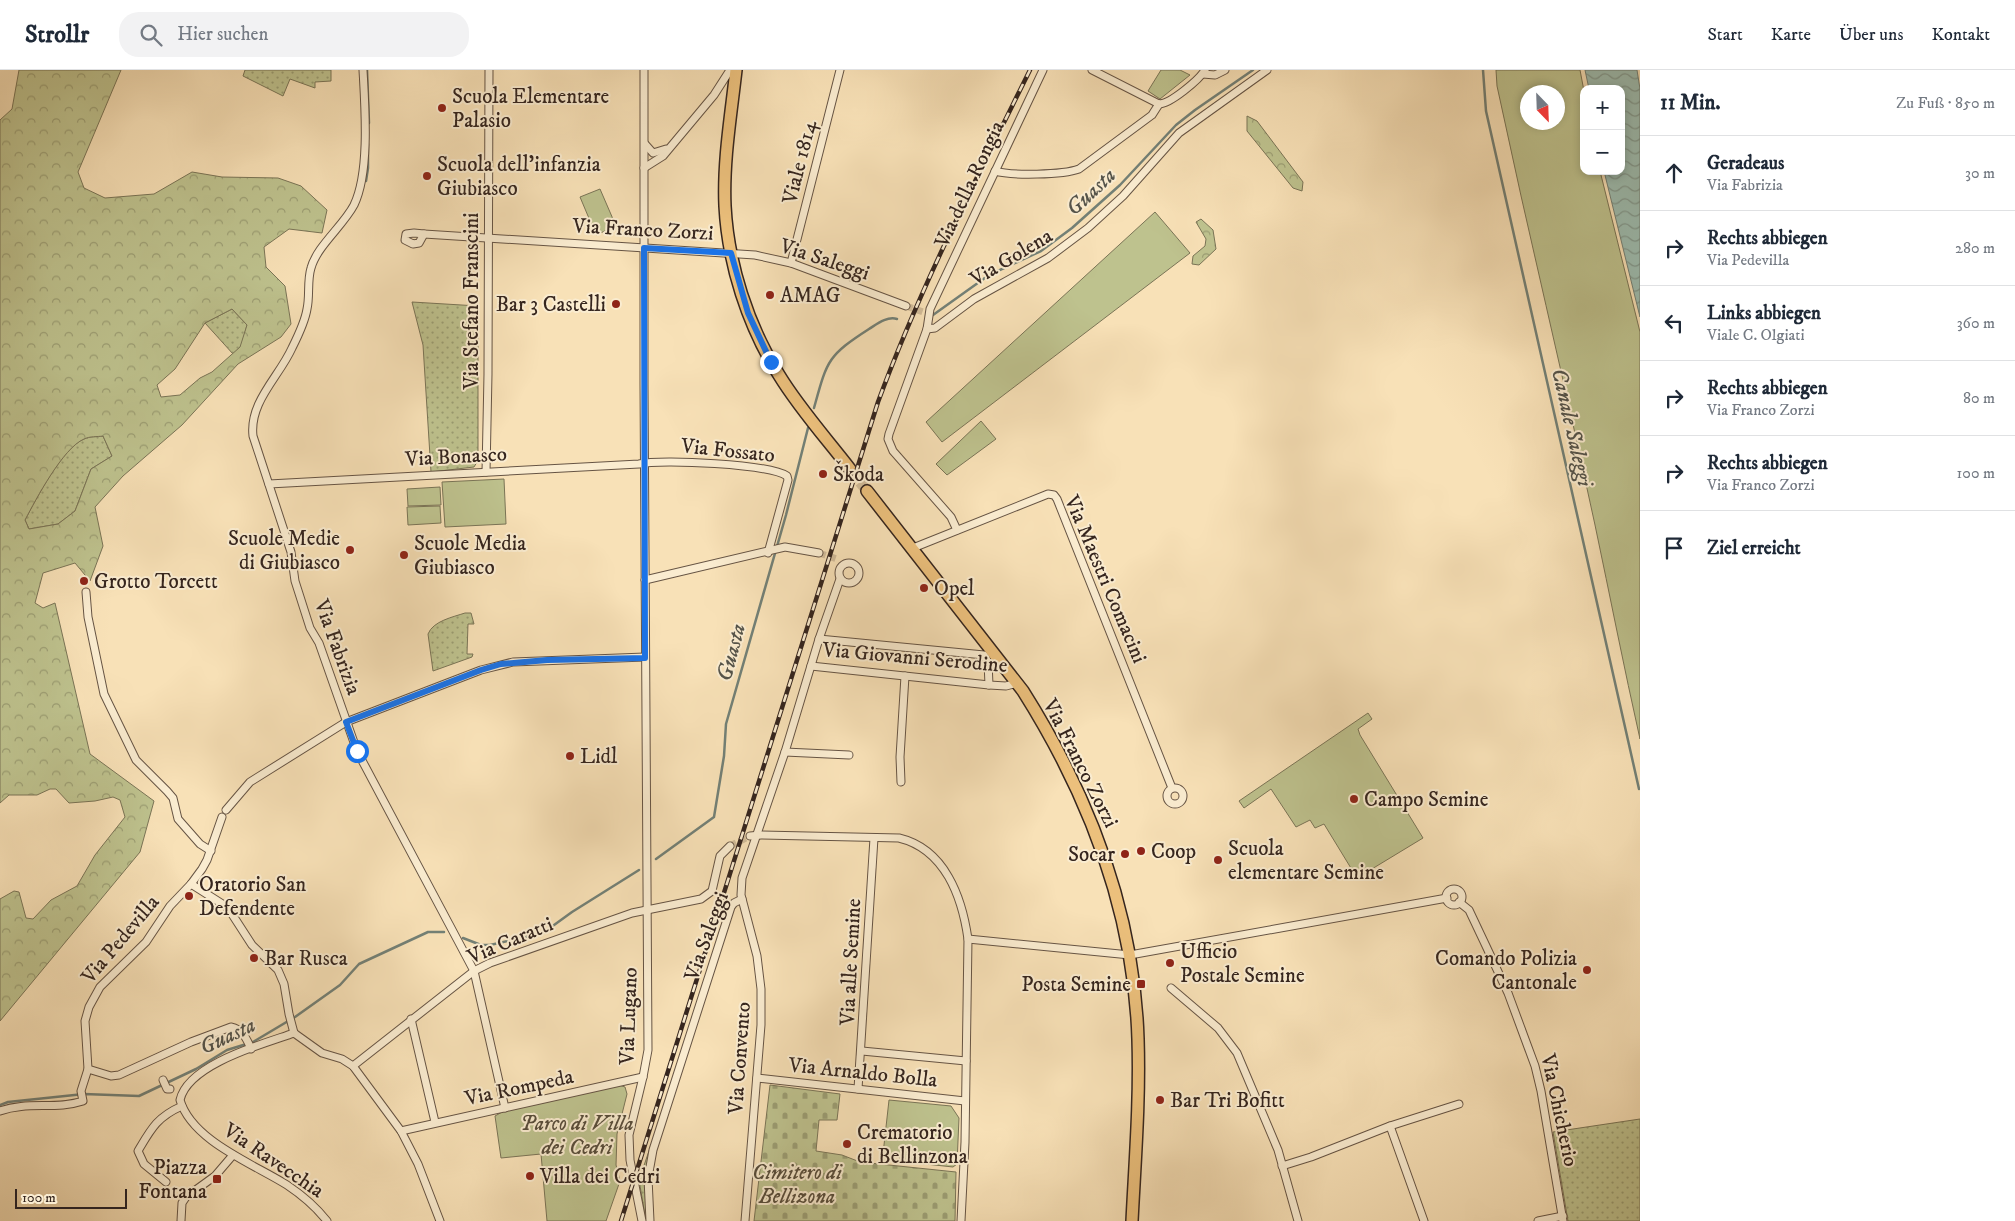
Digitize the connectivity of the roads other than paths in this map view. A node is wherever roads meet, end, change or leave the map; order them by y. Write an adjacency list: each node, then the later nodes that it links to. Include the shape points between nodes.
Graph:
1 (363, 70): 27 (street, Via Fabrizia, via 364,166 359,192 345,220 330,236 311,267 308,309 298,336 255,412 253,436)
2 (489, 70): 18 (street, Via Stefano Franscini)
3 (644, 70): 13 (street, Via Lugano)
4 (730, 70): 14 (street)
5 (736, 70): 20 (main road, via 725,186)
6 (840, 70): 21 (street, Viale 1814)
7 (1043, 70): 16 (street, Via della Rongia)
8 (1092, 70): 12 (street)
9 (1225, 70): 11 (street, via 1215,75)
10 (1267, 70): 23 (street, Via Golena, via 1179,132 1123,196 1062,248 974,299 935,328)
11 (1204, 72): 12 (street, via 1169,102)
12 (1159, 104): 16 (street, via 1149,117 1079,169 1068,172)
13 (644, 144): 14 (street, via 653,153); 15 (street, Via Lugano)
14 (670, 147): 15 (street, via 663,156)
15 (644, 168): 19 (street, Via Lugano)
16 (995, 171): 23 (street, Via della Rongia, via 927,313)
17 (424, 234): 18 (street, Via Franco Zorzi)
18 (489, 238): 19 (street, Via Franco Zorzi); 26 (street, Via Stefano Franscini)
19 (644, 248): 20 (street, Via Franco Zorzi); 24 (street, Via Lugano)
20 (731, 253): 21 (street, Via Saleggi); 25 (main road, Via Franco Zorzi, via 748,313 771,362)
21 (791, 263): 22 (street, Via Saleggi)
22 (906, 306)
23 (927, 329): 29 (street, via 888,439 893,451 951,517)
24 (645, 463): 26 (street, Via Bonasco); 31 (street, Via Fossato, via 717,464 787,476); 36 (street, Via Lugano)
25 (850, 469)
26 (486, 472): 27 (street, Via Bonasco)
27 (269, 484): 44 (street, Via Fabrizia, via 291,552 310,628 319,643)
28 (868, 491): 30 (main road, Via Franco Zorzi)
29 (957, 530): 30 (street, Via Maestri Comacini); 48 (street, Via Maestri Comacini, via 1048,494 1054,495)
30 (913, 548): 42 (main road, Via Franco Zorzi)
31 (770, 552): 32 (street, via 785,547); 36 (street)
32 (819, 553)
33 (837, 559): 34 (street)
34 (845, 564): 35 (street, Via Saleggi, via 839,570); 35 (street, via 855,565 859,577 852,584)
35 (840, 579): 38 (street, Via Saleggi)
36 (645, 580): 39 (street, Via Lugano)
37 (86, 592): 54 (street, via 104,694 136,760 168,791 178,819)
38 (819, 639): 40 (street, Via Saleggi); 43 (street, via 982,655 988,662)
39 (645, 658): 44 (street, via 501,664); 59 (street, Via Lugano)
40 (811, 666): 41 (street, Via Giovanni Serodine); 45 (street, Via Saleggi)
41 (905, 676): 43 (street, Via Giovanni Serodine); 47 (street)
42 (1017, 683): 43 (street, Via Giovanni Serodine); 61 (main road, Via Franco Zorzi, via 1071,774 1096,831 1115,889)
43 (989, 685)
44 (346, 722): 49 (street, via 252,781); 62 (street, Via Fabrizia, via 373,783)
45 (785, 752): 46 (street); 51 (street, Via Saleggi)
46 (849, 755)
47 (901, 782)
48 (1172, 788)
49 (226, 810)
50 (222, 818): 54 (street, Via Pedevilla)
51 (753, 835): 52 (street); 57 (street, Via Saleggi, via 742,878)
52 (874, 838): 60 (street, via 908,840 929,852 958,898); 67 (street, Via alle Semine)
53 (730, 846): 59 (street, Via Caratti, via 721,854 713,888 706,896 694,902)
54 (210, 851): 55 (street, Via Pedevilla)
55 (191, 884): 65 (street, via 224,904 252,945 274,964 284,984); 70 (street, Via Pedevilla, via 170,906 146,942 96,992 85,1021)
56 (1447, 898): 58 (street, via 1451,903); 58 (street, via 1451,890 1458,890 1462,896); 61 (street)
57 (742, 899): 72 (street, Via Convento, via 757,956 761,989); 92 (street, Via Saleggi, via 731,908 653,1150 648,1178)
58 (1459, 902): 87 (street, Via Chicherio, via 1469,910 1508,993 1535,1066)
59 (647, 909): 62 (street, Via Caratti, via 528,948); 71 (street, Via Lugano, via 648,1050)
60 (968, 940): 61 (street); 68 (street)
61 (1130, 955): 95 (main road, Via Franco Zorzi, via 1139,1048)
62 (474, 971): 64 (street, Via Caratti); 79 (street, Via Fabrizia)
63 (1171, 988): 85 (street, via 1218,1028 1237,1053 1267,1121)
64 (411, 1019): 69 (street, Via Caratti); 81 (street)
65 (294, 1033): 66 (street); 69 (street, via 322,1053)
66 (251, 1049): 70 (street, via 247,1040 231,1027 118,1075); 75 (street, via 195,1076)
67 (862, 1051): 68 (street); 74 (street, Via alle Semine)
68 (966, 1061): 76 (street)
69 (353, 1066): 83 (street)
70 (88, 1069): 80 (street, Via Pedevilla, via 82,1098 67,1106 17,1106)
71 (643, 1077): 79 (street, Via Rompeda); 91 (street, Via Lugano, via 628,1142)
72 (757, 1078): 74 (street, Via Arnaldo Bolla); 93 (street, Via Convento)
73 (163, 1080): 75 (street, via 170,1090)
74 (858, 1089): 76 (street, Via Arnaldo Bolla)
75 (181, 1094): 78 (street)
76 (965, 1101): 94 (street)
77 (1459, 1104): 82 (street)
78 (182, 1106): 84 (street, Via Ravecchia, via 199,1128); 86 (street, via 153,1125 138,1151 144,1164)
79 (505, 1108): 81 (street, Via Rompeda)
80 (0, 1111)
81 (435, 1122): 83 (street, Via Rompeda)
82 (1390, 1126): 85 (street); 97 (street)
83 (401, 1131): 90 (street, via 426,1182)
84 (233, 1155): 88 (street, via 214,1176 186,1197); 89 (street, Via Ravecchia, via 288,1186)
85 (1282, 1166): 96 (street)
86 (166, 1182)
87 (1563, 1218): 98 (street)
88 (180, 1221)
89 (327, 1221)
90 (440, 1221)
91 (642, 1221)
92 (650, 1221)
93 (745, 1221)
94 (961, 1221)
95 (1132, 1221)
96 (1298, 1221)
97 (1424, 1221)
98 (1538, 1221)

